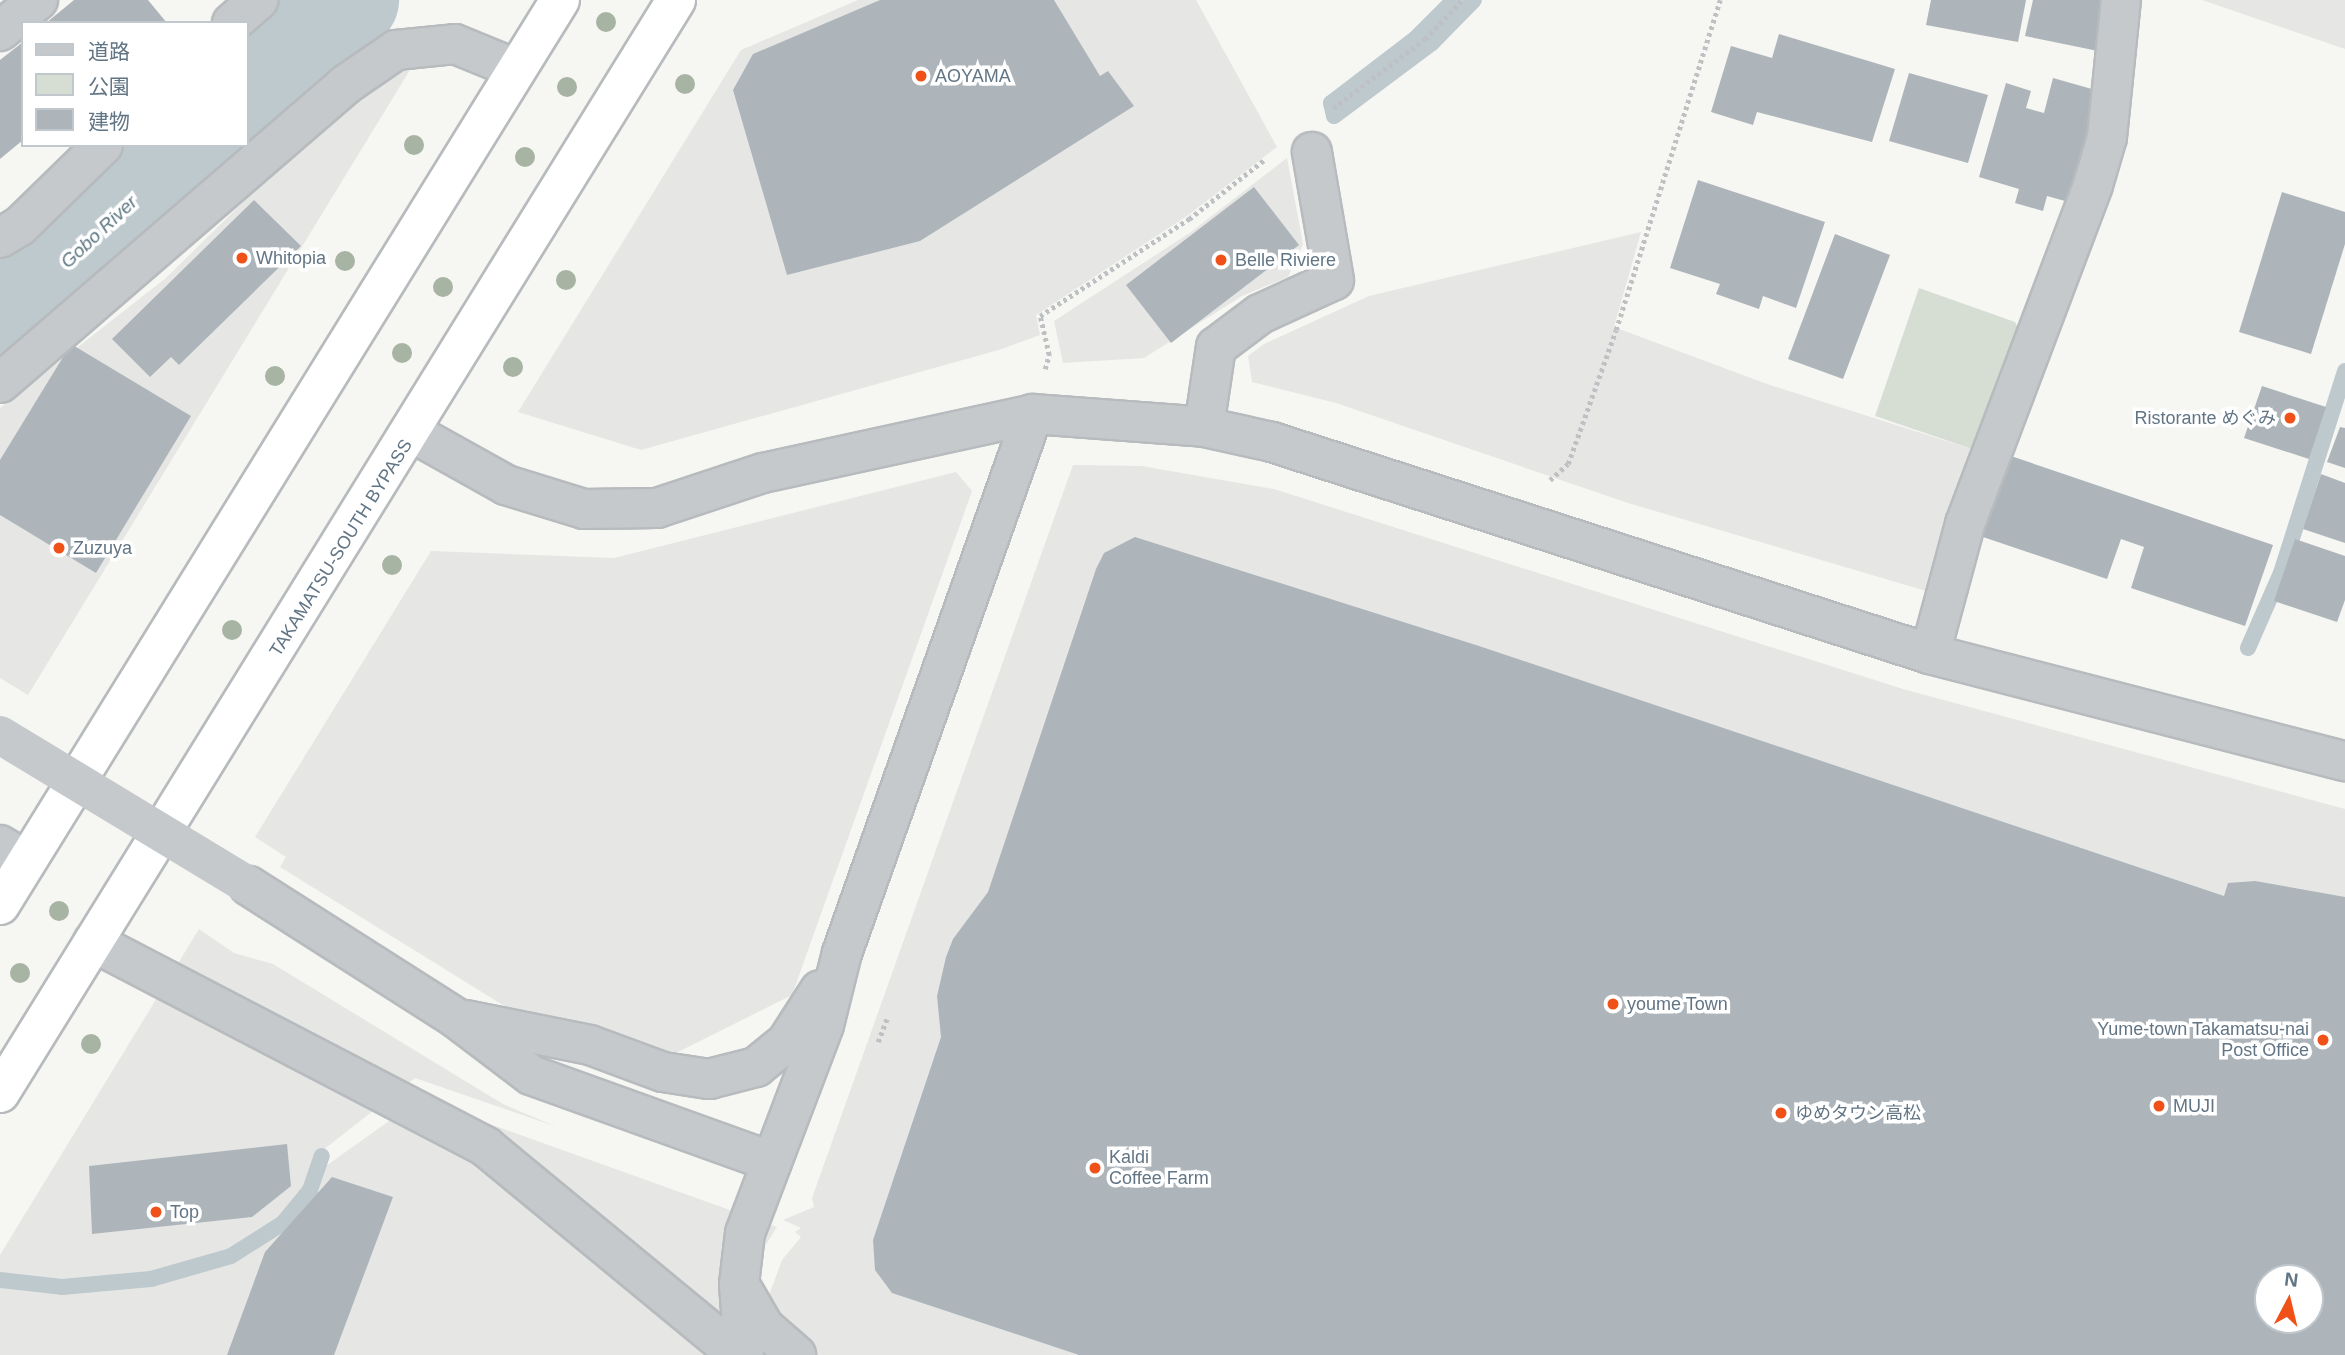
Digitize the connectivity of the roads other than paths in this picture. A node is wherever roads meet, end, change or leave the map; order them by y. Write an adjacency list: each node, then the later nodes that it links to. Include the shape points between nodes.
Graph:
1 (38, 0): 7 (street)
2 (258, 0): 6 (street)
3 (560, 0): 8 (highway)
4 (676, 0): 15 (highway, TAKAMATSU-SOUTH BYPASS)
5 (2121, 0): 16 (street, via 2107,137 2093,185 1965,524)
6 (234, 21)
7 (0, 31)
8 (516, 69): 12 (street, via 455,44 396,50 345,85); 19 (highway)
9 (101, 147): 11 (street, via 20,226)
10 (1312, 152): 14 (street, via 1334,280 1260,314 1216,347)
11 (0, 238)
12 (0, 383)
13 (1033, 414): 14 (street); 15 (street, via 763,474 657,508 584,509 506,485); 22 (street)
14 (1205, 427): 16 (street, via 1272,442)
15 (413, 433): 21 (highway, TAKAMATSU-SOUTH BYPASS)
16 (1930, 654): 18 (street)
17 (0, 735): 23 (street, bridge)
18 (2345, 761)
19 (13, 853): 20 (highway)
20 (0, 905)
21 (93, 942): 24 (highway, TAKAMATSU-SOUTH BYPASS); 27 (street, via 486,1147)
22 (842, 953): 23 (street, via 786,1043 756,1067 709,1079 663,1072 590,1045); 25 (street, via 824,1025)
23 (456, 1018): 25 (street, via 531,1074)
24 (0, 1093)
25 (772, 1163): 26 (street, via 745,1233)
26 (739, 1284): 28 (street); 29 (street, via 764,1326)
27 (738, 1355)
28 (744, 1355)
29 (796, 1355)

